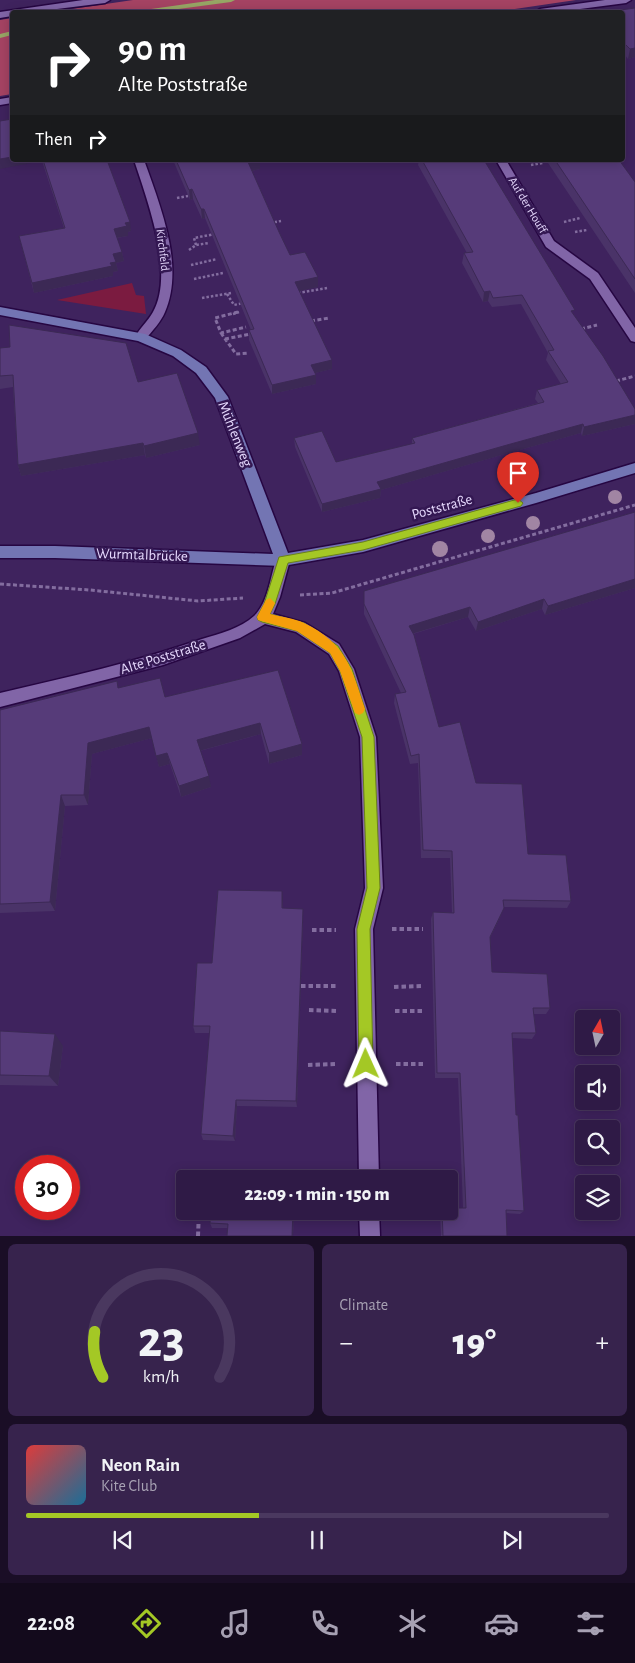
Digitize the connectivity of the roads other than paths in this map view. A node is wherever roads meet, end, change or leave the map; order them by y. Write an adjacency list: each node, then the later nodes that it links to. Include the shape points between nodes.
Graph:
1 (105, 0): 3 (street)
2 (626, 0): 4 (street)
3 (35, 10)
4 (554, 10)
5 (140, 162): 8 (street, Kirchfeld, via 158,214 166,271 166,289 159,313)
6 (502, 162): 9 (street, Auf der Houff, via 550,244 594,276)
7 (0, 311): 8 (main road, Mühlenweg)
8 (141, 336): 12 (main road, Mühlenweg, via 177,353 201,370 221,397)
9 (635, 338)
10 (635, 468): 12 (main road, Poststraße, via 363,546)
11 (0, 552): 12 (main road, Wurmtalbrücke)
12 (283, 560): 13 (street)
13 (262, 617): 14 (street, Alte Poststraße, via 239,632 192,650); 15 (street, via 300,627 334,649 346,669 368,737 374,888 364,929)
14 (0, 700)
15 (368, 1170)
16 (369, 1220): 17 (street)
17 (370, 1236)

